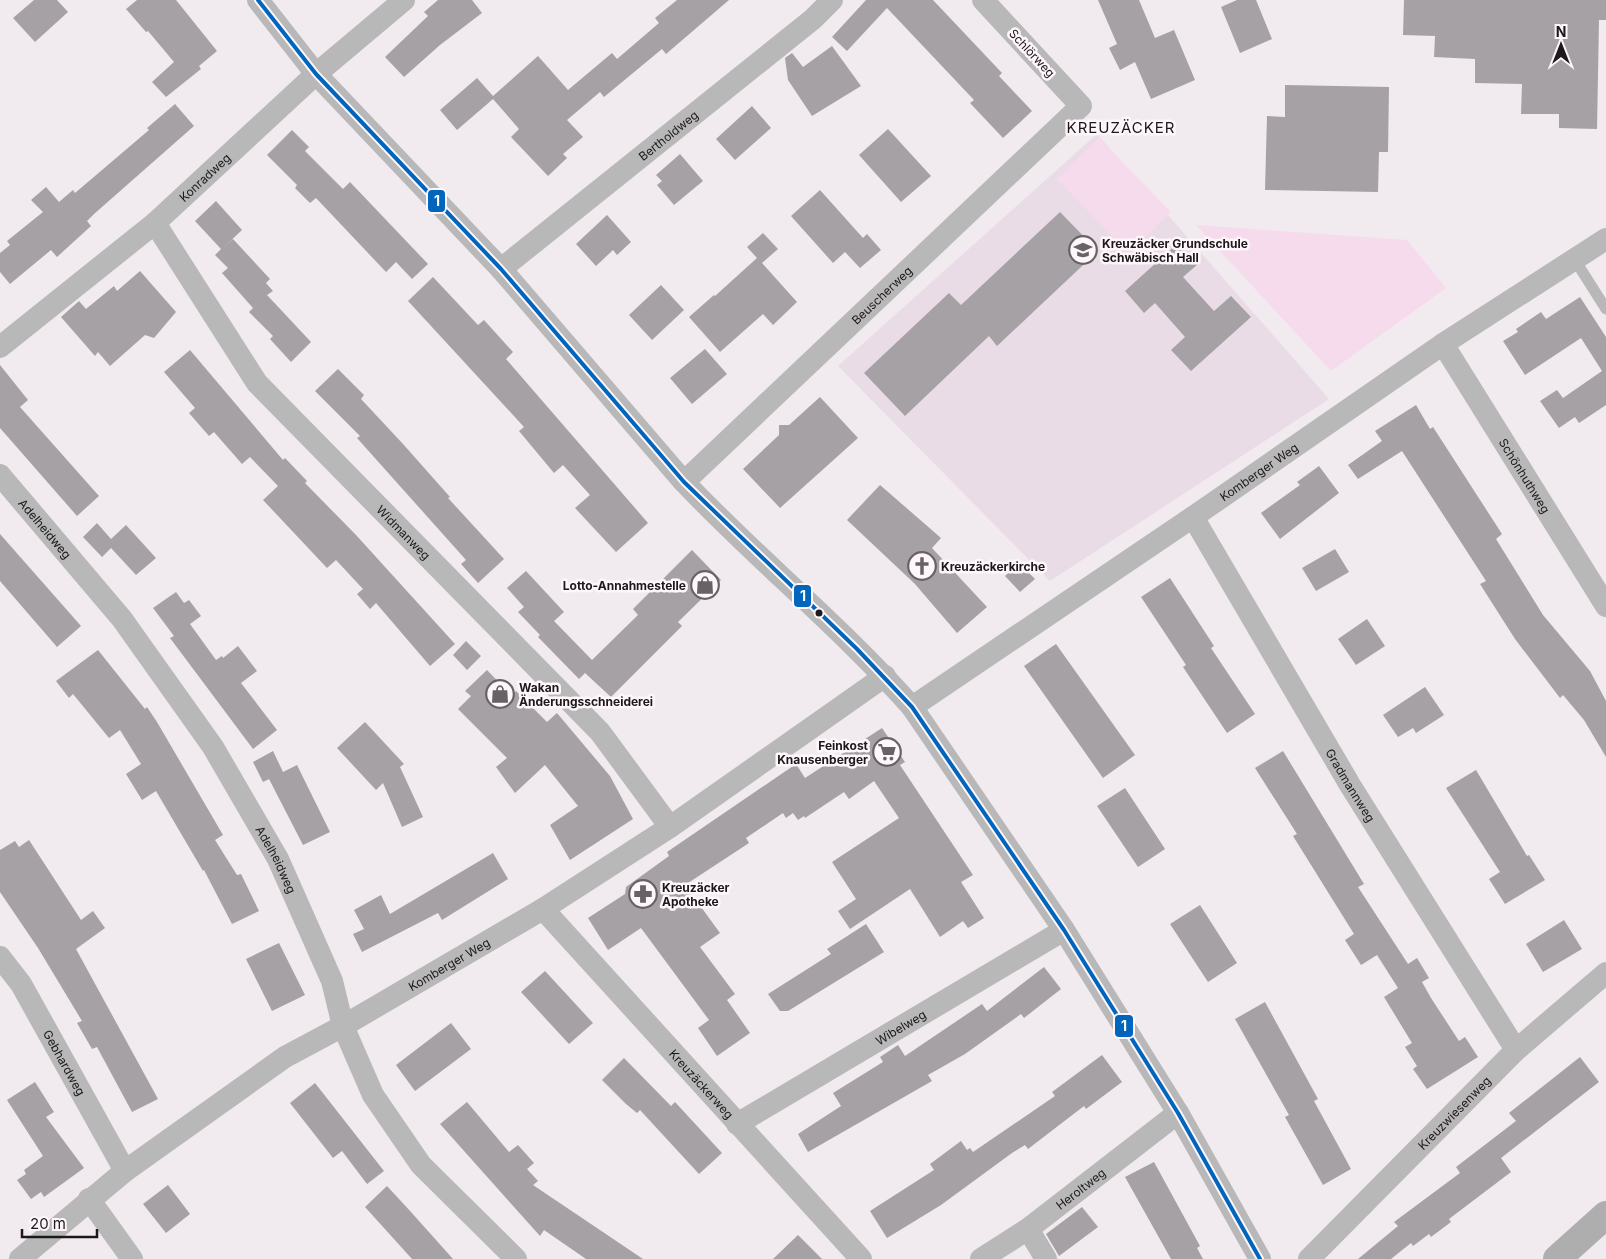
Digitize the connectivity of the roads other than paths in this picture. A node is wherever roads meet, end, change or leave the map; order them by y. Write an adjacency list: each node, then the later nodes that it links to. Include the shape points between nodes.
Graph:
1 (258, 0): 5 (street)
2 (404, 0): 5 (street, Konradweg)
3 (832, 0): 10 (street, Bertholdweg, via 813,19)
4 (982, 0): 6 (street, Schlörweg)
5 (316, 74): 7 (street, Konradweg); 10 (street)
6 (1080, 106): 15 (street, Beuscherweg)
7 (155, 223): 13 (street, Konradweg); 20 (street, Widmanweg, via 257,383 600,732)
8 (1606, 239): 9 (street, Komberger Weg)
9 (1574, 260): 11 (lane); 12 (street, Komberger Weg)
10 (501, 269): 15 (street)
11 (1606, 309)
12 (1443, 344): 16 (street, Komberger Weg); 17 (street, Schönhuthweg)
13 (0, 347)
14 (0, 475): 25 (street, Adelheidweg, via 122,619 213,747 278,859 332,981)
15 (684, 482): 18 (street)
16 (1193, 517): 19 (street, Komberger Weg); 26 (street, Gradmannweg, via 1350,786)
17 (1606, 606)
18 (885, 676): 19 (street); 20 (street, Komberger Weg)
19 (912, 706): 22 (street)
20 (670, 827): 21 (street, Komberger Weg)
21 (543, 909): 25 (street, Komberger Weg); 28 (street, Kreuzäckerweg)
22 (1064, 930): 27 (street); 28 (street, Wibelweg)
23 (0, 957): 29 (street, Gebhardweg, via 21,984)
24 (1606, 973): 26 (street, Kreuzwiesenweg)
25 (343, 1026): 29 (street, Komberger Weg, via 285,1057); 35 (street, Adelheidweg, via 372,1095 421,1165)
26 (1516, 1050): 40 (street, Kreuzwiesenweg)
27 (1178, 1113): 32 (street, Heroltweg); 39 (street)
28 (737, 1124): 36 (street, Kreuzäckerweg)
29 (125, 1171): 30 (street, Komberger Weg)
30 (89, 1199): 33 (street, Komberger Weg); 34 (street)
31 (1606, 1215): 41 (street)
32 (1028, 1229): 37 (street, Heroltweg); 38 (street)
33 (20, 1259)
34 (132, 1259)
35 (516, 1259)
36 (861, 1259)
37 (981, 1259)
38 (1046, 1259)
39 (1260, 1259)
40 (1310, 1259)
41 (1557, 1259)

